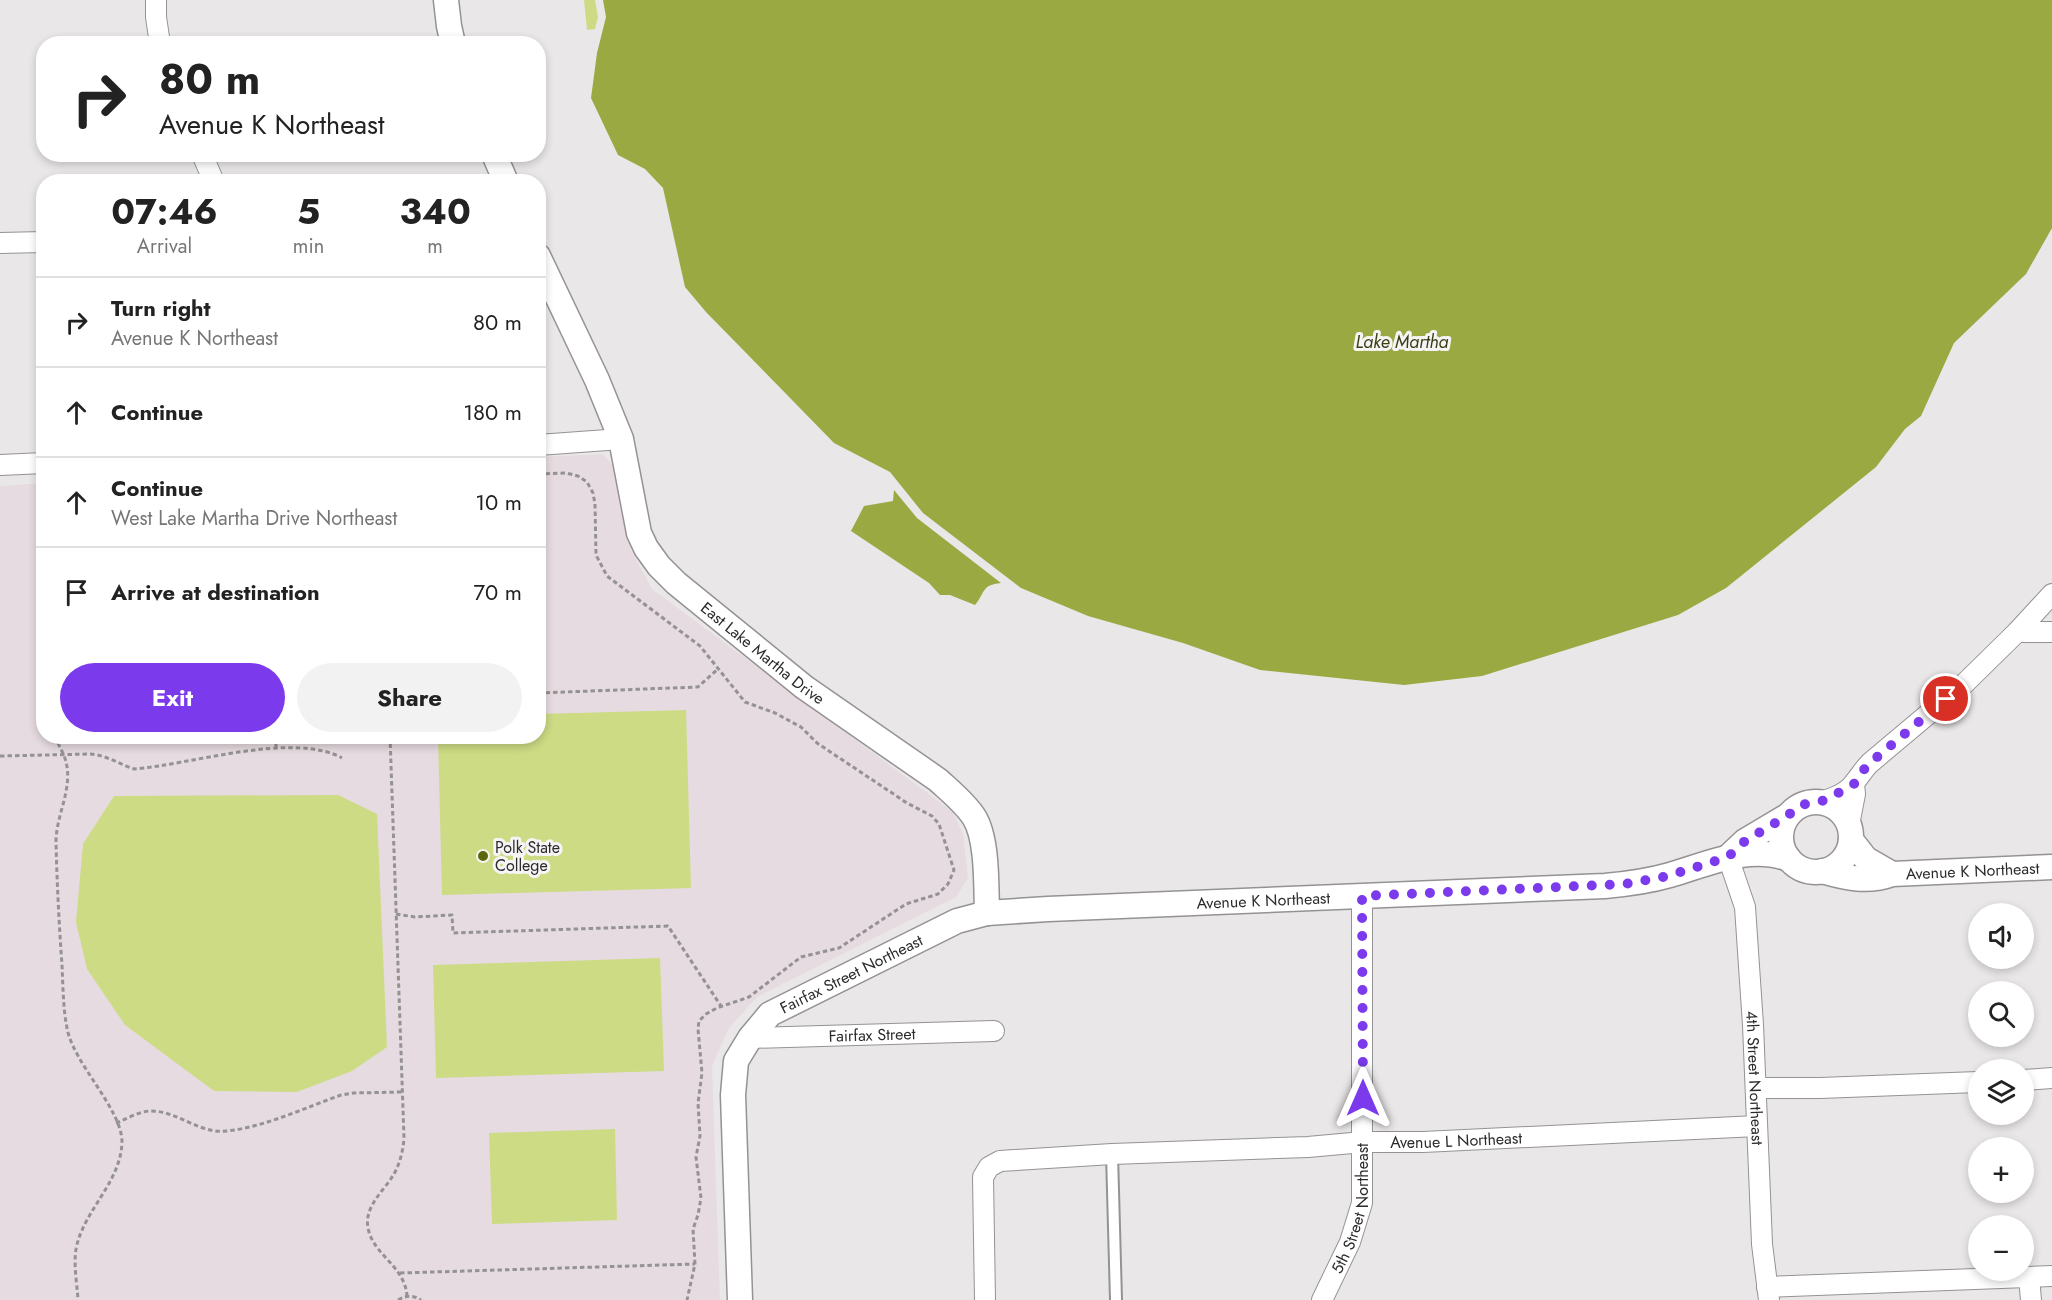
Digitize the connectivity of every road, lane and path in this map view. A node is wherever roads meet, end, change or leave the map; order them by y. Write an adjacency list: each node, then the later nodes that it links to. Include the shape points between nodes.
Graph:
1 (156, 0): 3 (street)
2 (446, 0): 4 (street)
3 (159, 36)
4 (451, 36)
5 (36, 242): 6 (street)
6 (0, 243)
7 (546, 273): 8 (street, East Lake Martha Drive)
8 (621, 439): 9 (street); 36 (street, East Lake Martha Drive, via 639,533 659,566 804,687 938,780 975,818 984,850)
9 (546, 444)
10 (36, 463): 11 (street)
11 (0, 465)
12 (546, 474): 16 (path, via 566,473 587,483 593,493 596,555 607,576 700,646)
13 (2052, 594): 14 (street)
14 (2017, 632): 15 (street); 25 (street, via 1964,684 1870,763)
15 (2052, 632)
16 (718, 669): 17 (path, via 698,687); 38 (path, via 745,702 801,727 817,743 932,816 939,824 954,870 938,894 906,904 839,948 801,957 749,997)
17 (546, 693)
18 (58, 744): 22 (path)
19 (276, 744): 21 (path)
20 (390, 744): 37 (path)
21 (276, 749): 22 (path, via 134,769 102,755); 24 (path, via 323,750)
22 (62, 753): 23 (path); 46 (path, via 67,788 56,840 67,1029)
23 (0, 756)
24 (342, 758)
25 (1854, 784): 26 (street); 28 (street)
26 (1819, 802): 27 (street, via 1801,805); 28 (street, via 1843,814)
27 (1787, 816): 29 (street, Avenue K Northeast, via 1745,841); 30 (street, via 1781,833)
28 (1850, 832): 32 (street, via 1849,849 1838,864); 33 (street, Avenue K Northeast, via 1866,859)
29 (1728, 857): 30 (street, Avenue K Northeast, via 1765,853); 34 (street, Avenue K Northeast, via 1668,876 1625,884); 44 (street, 4th Street Northeast, via 1745,907)
30 (1788, 859): 32 (street, via 1803,870)
31 (2052, 867): 33 (street, Avenue K Northeast)
32 (1822, 871): 33 (street, Avenue K Northeast, via 1865,880)
33 (1892, 874)
34 (1362, 896): 35 (street, Avenue K Northeast); 48 (street, 5th Street Northeast)
35 (1048, 909): 36 (street, Fairfax Street Northeast)
36 (987, 913): 40 (street, Fairfax Street Northeast, via 957,921 770,1014)
37 (396, 914): 38 (path, via 452,915 453,933 668,926); 45 (path)
38 (721, 1006): 50 (path, via 699,1021 698,1029 702,1073 696,1157 701,1198 693,1229)
39 (994, 1031): 40 (street, Fairfax Street)
40 (750, 1038): 62 (street, Fairfax Street Northeast, via 736,1061 733,1095)
41 (2052, 1078): 42 (street)
42 (2034, 1079)
43 (1968, 1082): 44 (street)
44 (1756, 1088): 47 (street, 4th Street Northeast)
45 (403, 1092): 46 (path, via 341,1095 228,1131 205,1129 153,1111); 51 (path, via 403,1149 399,1164 374,1201 368,1220 375,1244)
46 (116, 1123): 58 (path, via 122,1141 119,1159 78,1241)
47 (1757, 1126): 48 (street, Avenue L Northeast); 56 (street, 4th Street Northeast)
48 (1363, 1142): 49 (street, Avenue L Northeast); 65 (street, 5th Street Northeast, via 1360,1216)
49 (1112, 1154): 63 (street, Avenue L Northeast, via 1000,1161 989,1167 983,1177); 64 (lane)
50 (695, 1264): 51 (path); 61 (path)
51 (400, 1273): 57 (path)
52 (2052, 1276): 53 (street)
53 (2034, 1277)
54 (1968, 1281): 56 (street)
55 (2029, 1281): 66 (street)
56 (1768, 1293)
57 (407, 1296): 59 (path); 60 (path)
58 (78, 1300)
59 (398, 1300)
60 (421, 1300)
61 (687, 1300)
62 (740, 1300)
63 (985, 1300)
64 (1116, 1300)
65 (1322, 1300)
66 (2031, 1300)

